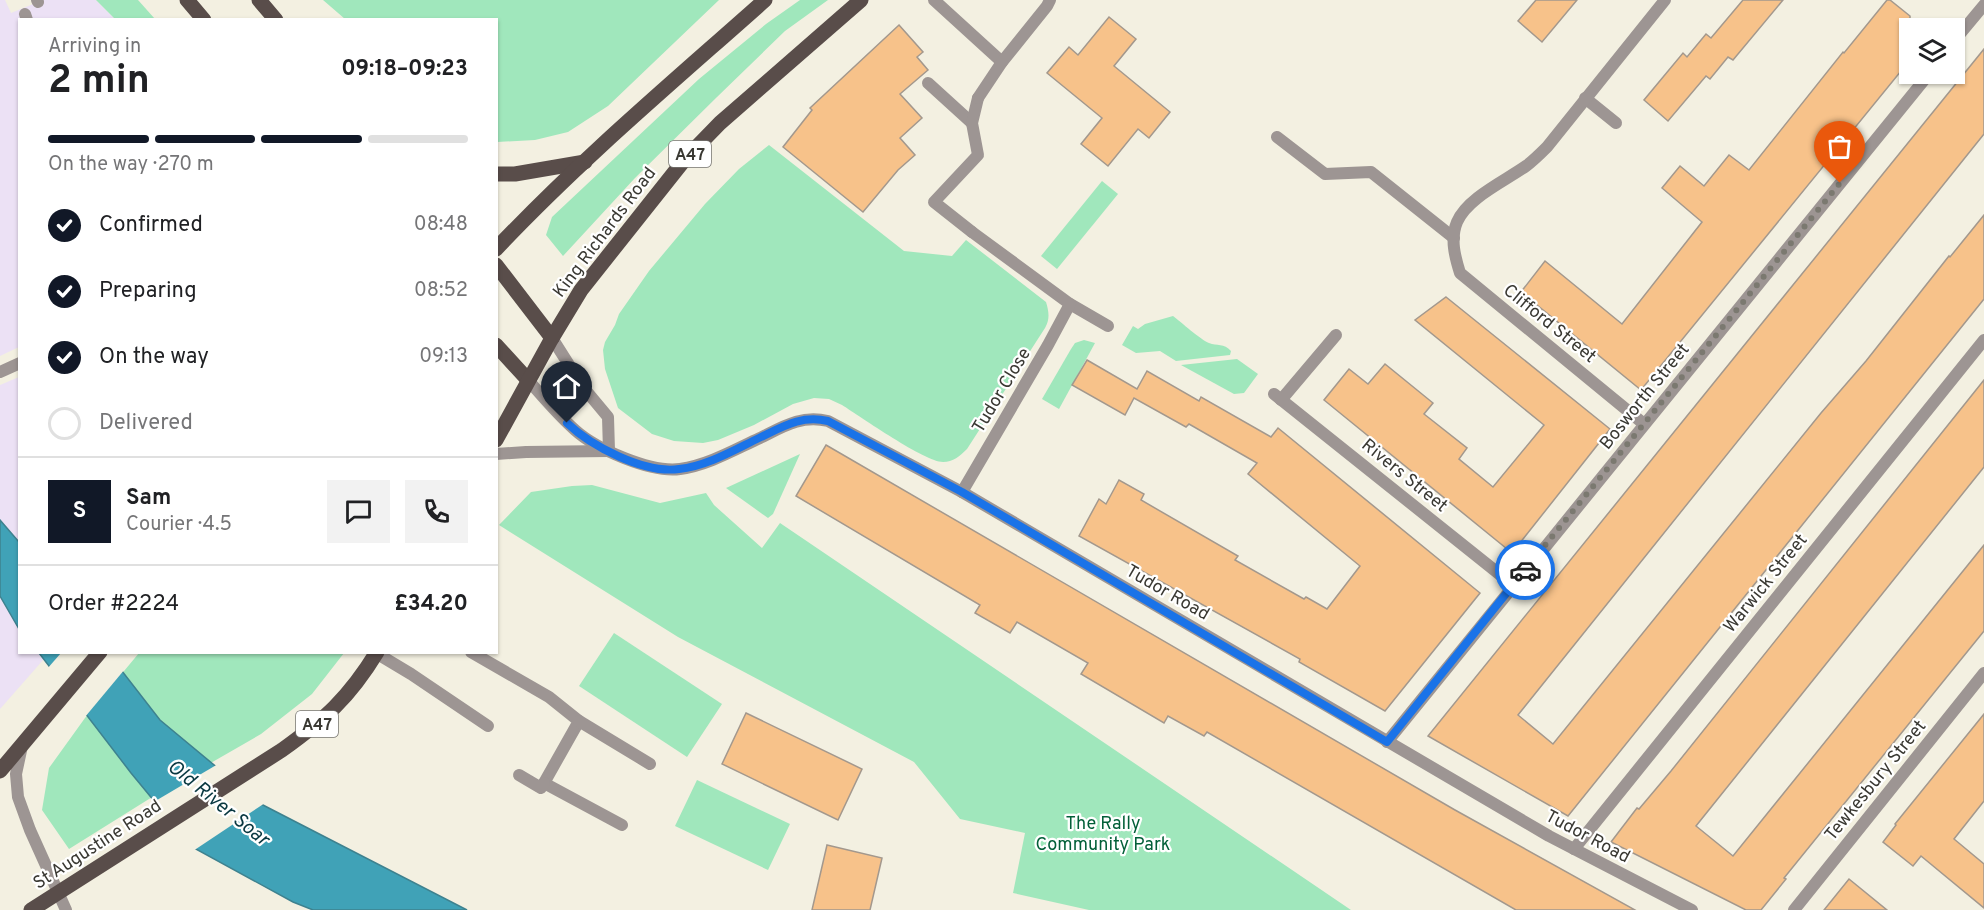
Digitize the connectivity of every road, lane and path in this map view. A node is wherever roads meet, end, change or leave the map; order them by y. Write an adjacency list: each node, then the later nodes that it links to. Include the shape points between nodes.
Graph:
1 (187, 0): 9 (main road)
2 (259, 0): 10 (main road)
3 (765, 0): 19 (main road)
4 (861, 0): 27 (main road, King Richards Road / A47, via 720,123 685,159 581,290)
5 (934, 0): 12 (street)
6 (1050, 0): 12 (street)
7 (1665, 0): 15 (street)
8 (1984, 5): 11 (street)
9 (202, 18)
10 (274, 18)
11 (1965, 28)
12 (1002, 62): 16 (street, via 978,98)
13 (928, 83): 16 (street)
14 (1921, 84): 33 (street, Bosworth Street)
15 (1585, 98): 17 (street); 21 (street, via 1534,160 1466,209 1457,222)
16 (972, 123): 24 (street, via 978,155 934,202)
17 (1617, 123)
18 (1277, 137): 21 (street, via 1325,174 1371,172)
19 (585, 162): 20 (main road); 22 (main road)
20 (498, 174)
21 (1454, 238): 33 (street, Clifford Street, via 1460,273)
22 (498, 247)
23 (498, 268): 27 (main road)
24 (1070, 304): 25 (street); 37 (street, Tudor Close)
25 (1108, 326)
26 (1336, 335): 38 (street, Rivers Street, via 1277,397)
27 (552, 338): 32 (main road, King Richards Road / A47); 35 (street, via 608,417)
28 (1984, 340): 53 (street, Warwick Street)
29 (498, 347): 32 (main road)
30 (18, 364): 31 (street)
31 (0, 372)
32 (528, 380): 34 (main road, A47); 35 (street, Tudor Road, via 577,432)
33 (1644, 424): 38 (street, Bosworth Street)
34 (498, 436)
35 (609, 451): 36 (street, Tudor Road); 37 (street, Tudor Road, via 638,464 678,470 701,464 792,422 813,418 828,421)
36 (498, 454)
37 (962, 492): 47 (street, Tudor Road)
38 (1513, 585): 47 (street, Bosworth Street)
39 (98, 654): 46 (main road)
40 (375, 654): 54 (main road, St Augustine Road / A47, via 342,701 313,727)
41 (378, 654): 45 (street)
42 (474, 654): 44 (street, via 549,697)
43 (1984, 672): 58 (street, Tewkesbury Street)
44 (579, 721): 48 (street); 51 (street)
45 (488, 726)
46 (27, 739): 49 (main road); 54 (street, via 16,774 18,796)
47 (1387, 742): 53 (street, Tudor Road)
48 (650, 764)
49 (0, 771)
50 (519, 776): 51 (street, via 541,788)
51 (544, 783): 52 (street)
52 (622, 825)
53 (1574, 849): 57 (street, Tudor Road)
54 (58, 892): 55 (main road, St Augustine Road / A47); 56 (street)
55 (31, 910)
56 (66, 910)
57 (1692, 910)
58 (1794, 910)

